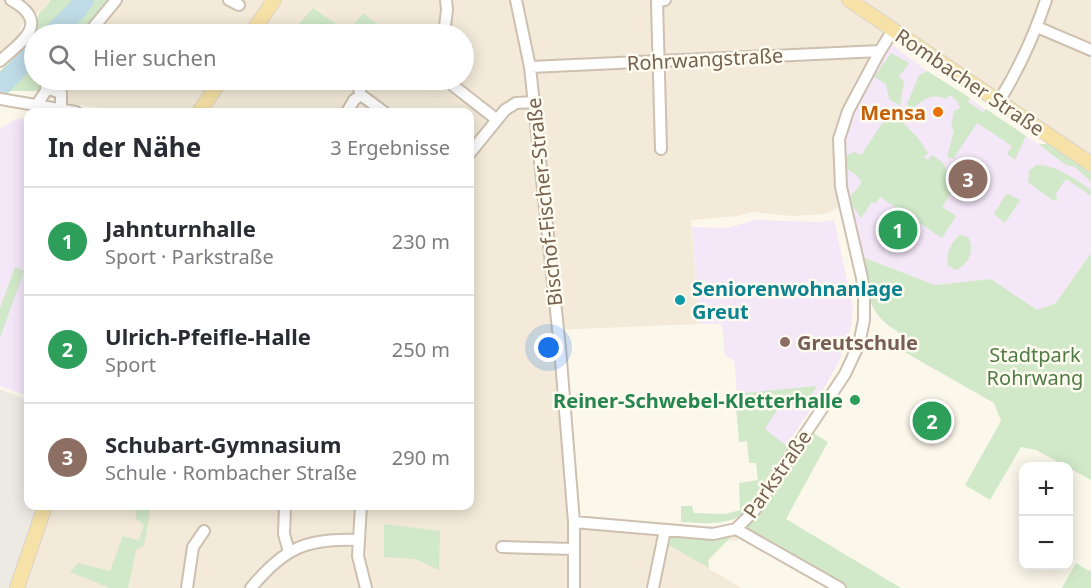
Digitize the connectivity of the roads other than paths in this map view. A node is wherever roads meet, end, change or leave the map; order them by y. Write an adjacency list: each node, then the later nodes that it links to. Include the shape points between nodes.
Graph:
1 (11, 0): 9 (street, via 29,14)
2 (116, 0): 10 (street)
3 (274, 0): 11 (main road)
4 (446, 0): 12 (street)
5 (516, 0): 20 (street, Bischof-Fischer-Straße)
6 (664, 0): 19 (street, via 657,2)
7 (849, 0): 14 (main road, Rombacher Straße)
8 (1046, 0): 13 (street)
9 (31, 24)
10 (96, 24)
11 (258, 24)
12 (445, 24)
13 (1037, 27): 16 (street); 28 (street)
14 (893, 30): 17 (street, Parkstraße); 28 (main road, Rombacher Straße)
15 (24, 39): 18 (street)
16 (1091, 50)
17 (880, 51): 19 (street, Rohrwangstraße); 44 (street, Parkstraße, via 848,111 839,139 841,187 864,298 859,344 845,374 760,503)
18 (0, 61)
19 (658, 62): 20 (street, Rohrwangstraße); 38 (street)
20 (530, 67): 29 (street, Bischof-Fischer-Straße)
21 (46, 90): 30 (street)
22 (57, 90): 32 (street)
23 (214, 90): 33 (main road)
24 (359, 90): 26 (street)
25 (459, 90): 36 (street)
26 (361, 95): 34 (street); 35 (street)
27 (4, 100): 30 (street)
28 (999, 101): 39 (main road, Rombacher Straße)
29 (534, 102): 36 (street, via 516,104); 43 (street, Bischof-Fischer-Straße)
30 (36, 106): 31 (street)
31 (48, 108)
32 (61, 108)
33 (202, 108)
34 (349, 108)
35 (379, 108)
36 (496, 119): 37 (street)
37 (474, 148)
38 (661, 149)
39 (1091, 164)
40 (44, 510): 51 (main road)
41 (285, 510): 50 (street, via 284,534)
42 (361, 510): 47 (street)
43 (574, 522): 45 (street, Parkstraße); 49 (street, Bischof-Fischer-Straße)
44 (736, 529): 45 (street, Parkstraße, via 713,534); 57 (street)
45 (665, 530): 56 (street)
46 (204, 531): 52 (street, via 193,548)
47 (358, 540): 50 (street, via 323,540); 54 (street)
48 (502, 547): 49 (street)
49 (573, 549): 55 (street, Bischof-Fischer-Straße)
50 (289, 552): 53 (street)
51 (18, 588)
52 (187, 588)
53 (251, 588)
54 (366, 588)
55 (574, 588)
56 (654, 588)
57 (840, 588)

